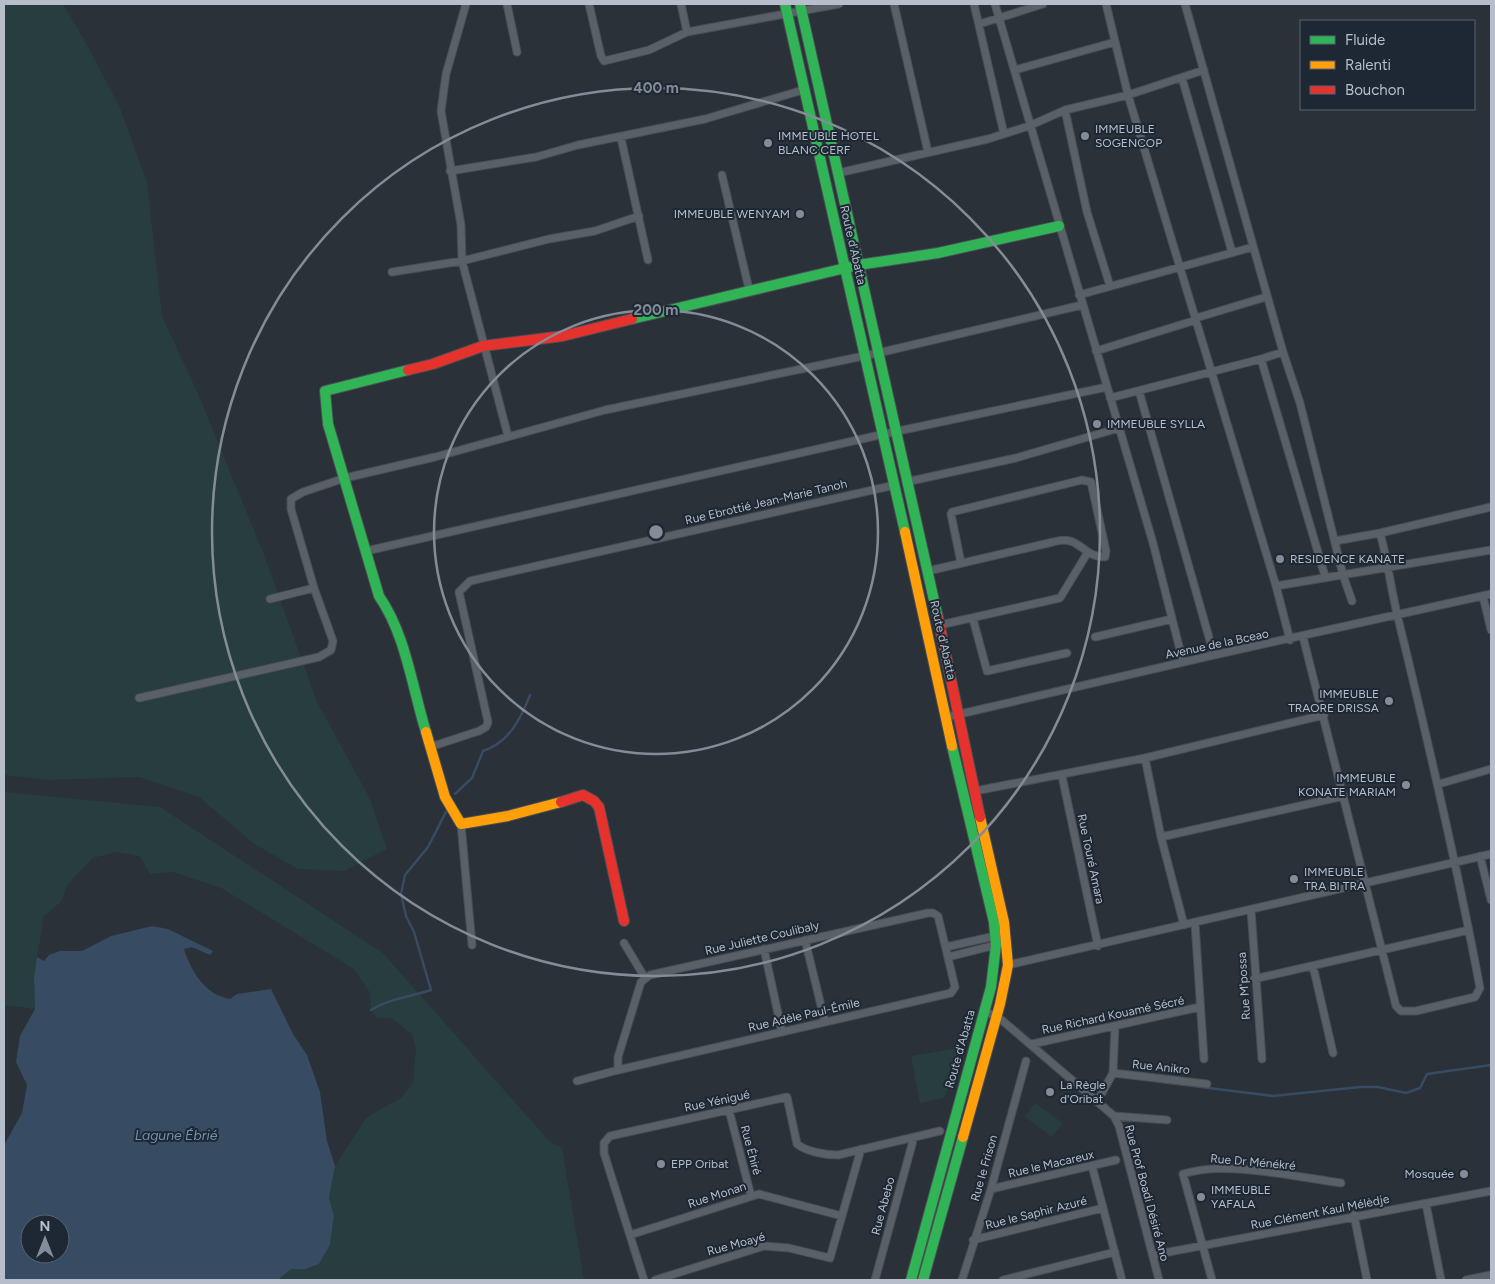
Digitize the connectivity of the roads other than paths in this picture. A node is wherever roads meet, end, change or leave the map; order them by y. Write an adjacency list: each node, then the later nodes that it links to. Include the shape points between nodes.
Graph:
1 (466, 4): 30 (street, via 441,102)
2 (507, 4): 19 (street)
3 (589, 4): 17 (street, via 604,61 649,50)
4 (681, 4): 17 (street)
5 (839, 4): 14 (street)
6 (894, 4): 29 (street)
7 (974, 4): 16 (street)
8 (995, 4): 15 (street)
9 (1043, 4): 12 (street)
10 (1106, 4): 18 (street)
11 (1185, 4): 21 (street)
12 (1029, 6): 15 (street)
13 (786, 8): 14 (street); 17 (street); 23 (street, Route d'Abatta)
14 (801, 8): 31 (street, Route d'Abatta)
15 (999, 18): 16 (street); 20 (street)
16 (979, 24): 27 (street)
17 (687, 32)
18 (1115, 42): 20 (street); 24 (street)
19 (517, 52)
20 (1015, 70): 26 (street)
21 (1204, 70): 22 (street); 35 (street)
22 (1182, 78): 24 (street); 36 (street)
23 (803, 90): 28 (street); 41 (street, Route d'Abatta)
24 (1128, 95): 25 (street); 40 (street)
25 (1065, 110): 26 (street); 43 (street, via 1088,212)
26 (1029, 126): 27 (street); 34 (street)
27 (1004, 134): 29 (street)
28 (621, 138): 30 (street); 33 (street)
29 (928, 152): 31 (street)
30 (450, 172): 38 (street, via 461,226)
31 (838, 173): 39 (street, Route d'Abatta)
32 (722, 176): 44 (street)
33 (639, 216): 37 (street); 38 (street, via 595,231)
34 (1059, 226): 39 (street, via 938,253); 45 (street)
35 (1253, 247): 36 (street); 46 (street)
36 (1232, 252): 40 (street)
37 (648, 260)
38 (462, 261): 42 (street); 49 (street)
39 (858, 265): 41 (street); 52 (street, Route d'Abatta)
40 (1180, 266): 43 (street); 48 (street)
41 (846, 268): 44 (street); 53 (street, Route d'Abatta)
42 (392, 272)
43 (1110, 286): 45 (street)
44 (749, 290): 49 (street, via 562,336)
45 (1079, 295): 47 (street)
46 (1266, 297): 48 (street); 51 (street)
47 (1082, 305): 50 (street); 52 (street)
48 (1196, 319): 50 (street); 55 (street)
49 (483, 346): 62 (street); 63 (street, via 433,364 326,391 328,424)
50 (1096, 351): 56 (street)
51 (1283, 352): 54 (street); 68 (street, via 1300,403)
52 (878, 353): 53 (street); 60 (street, Route d'Abatta)
53 (866, 355): 61 (street, Route d'Abatta); 62 (street, via 605,410)
54 (1261, 359): 55 (street); 76 (street)
55 (1212, 372): 57 (street); 77 (street)
56 (1106, 387): 58 (street); 60 (street)
57 (1139, 391): 58 (street); 92 (street)
58 (1110, 398): 59 (street)
59 (1119, 428): 64 (street, via 1016,458); 85 (street)
60 (896, 432): 61 (street); 64 (street, Route d'Abatta)
61 (884, 434): 65 (street, Route d'Abatta); 70 (street)
62 (508, 436): 63 (street)
63 (345, 478): 70 (street); 78 (street, via 291,499 291,509)
64 (906, 482): 74 (street, Route d'Abatta)
65 (895, 485): 95 (street, Route d'Abatta); 97 (street, Rue Ebrottié Jean-Marie Tanoh, via 470,582 459,592 488,722 479,731)
66 (1491, 507): 67 (street)
67 (1380, 533): 68 (street); 73 (street)
68 (1335, 541): 75 (street)
69 (1491, 550): 73 (street)
70 (366, 551): 97 (street, via 379,596 392,613 400,635)
71 (1088, 552): 72 (street, via 1074,541 1062,539); 72 (street, via 1103,558 1107,553 1091,482 1082,480 952,512); 84 (street, via 1060,598)
72 (961, 563): 74 (street)
73 (1389, 568): 75 (street); 83 (street)
74 (928, 570): 86 (street, Route d'Abatta)
75 (1343, 575): 76 (street); 82 (street)
76 (1325, 576): 77 (street)
77 (1276, 586): 90 (street)
78 (314, 588): 81 (street); 94 (street, via 333,641 331,650 320,657)
79 (1491, 594): 80 (street, Avenue de la Bceao)
80 (1483, 596): 83 (street, Avenue de la Bceao); 87 (street)
81 (270, 600)
82 (1352, 601)
83 (1397, 615): 89 (street, Avenue de la Bceao); 101 (street)
84 (973, 618): 86 (street); 91 (street, via 987,670)
85 (1172, 620): 88 (street); 93 (street)
86 (940, 625): 95 (street, Route d'Abatta)
87 (1491, 630)
88 (1095, 637)
89 (1304, 637): 90 (street, Avenue de la Bceao); 96 (street)
90 (1290, 640): 92 (street, Avenue de la Bceao)
91 (1067, 653)
92 (1214, 655): 93 (street, Avenue de la Bceao)
93 (1183, 662): 95 (street, Avenue de la Bceao)
94 (139, 698)
95 (952, 716): 102 (street, Route d'Abatta); 117 (street, Route d'Abatta, via 961,786 987,887)
96 (1324, 716): 98 (street); 103 (street)
97 (430, 747): 104 (street, via 445,797)
98 (1145, 758): 100 (street); 105 (street)
99 (1491, 769): 101 (street)
100 (1062, 776): 102 (street); 120 (street, Rue Touré Amara)
101 (1439, 784): 108 (street)
102 (975, 791): 125 (street, Route d'Abatta, via 1000,896)
103 (1344, 796): 105 (street); 109 (street)
104 (461, 824): 112 (street, via 490,821 589,797 599,806); 119 (street)
105 (1161, 837): 114 (street)
106 (1491, 854): 107 (street)
107 (1480, 856): 108 (street); 110 (street)
108 (1455, 862): 109 (street); 115 (street)
109 (1365, 883): 111 (street); 123 (street)
110 (1491, 900)
111 (1251, 910): 113 (street); 128 (street, Rue M'possa)
112 (624, 921)
113 (1195, 923): 114 (street); 129 (street)
114 (1184, 926): 120 (street)
115 (1469, 930): 123 (street); 123 (street, via 1479,993 1475,997 1424,1009 1401,1011 1396,1006)
116 (805, 940): 121 (street, Rue Juliette Coulibaly, via 933,913 938,916); 122 (street, Rue Juliette Coulibaly); 132 (street)
117 (995, 941): 121 (street); 124 (street); 130 (street, Route d'Abatta, via 994,972)
118 (624, 943): 127 (street)
119 (472, 945)
120 (1098, 946): 125 (street)
121 (946, 947): 124 (street, Rue Juliette Coulibaly)
122 (764, 949): 127 (street, Rue Juliette Coulibaly); 134 (street)
123 (1381, 950): 126 (street)
124 (948, 957): 132 (street, Rue Adèle Paul-Émile, via 954,987 951,993)
125 (1008, 965): 131 (street, Route d'Abatta)
126 (1314, 966): 128 (street); 136 (street)
127 (645, 978): 140 (street, via 618,1057)
128 (1254, 979): 138 (street, Rue M'possa)
129 (1200, 1007): 133 (street, Rue Richard Kouamé Sécré); 137 (street)
130 (984, 1012): 131 (street); 170 (street, Route d'Abatta)
131 (997, 1016): 135 (street, Rue Prof Boadi Désiré Ano); 171 (street, Route d'Abatta)
132 (825, 1022): 134 (street, Rue Adèle Paul-Émile)
133 (1115, 1026): 135 (street, Rue Richard Kouamé Sécré); 141 (street)
134 (782, 1032): 140 (street, Rue Adèle Paul-Émile)
135 (1032, 1044): 144 (street, Rue Prof Boadi Désiré Ano)
136 (1332, 1053)
137 (1204, 1059)
138 (1262, 1059)
139 (1026, 1061): 154 (street, Rue le Frison)
140 (618, 1070): 142 (street, Rue Adèle Paul-Émile)
141 (1113, 1074): 143 (street, Rue Anikro); 144 (street)
142 (577, 1081)
143 (1207, 1084)
144 (1098, 1100): 146 (street, Rue Prof Boadi Désiré Ano)
145 (729, 1110): 150 (street, Rue Yénigué, via 787,1097 797,1144 801,1148 829,1155); 156 (street, Rue Éhiré); 161 (street, Rue Yénigué, via 610,1136 604,1143 604,1153)
146 (1114, 1116): 147 (street); 165 (street, Rue Prof Boadi Désiré Ano)
147 (1167, 1120)
148 (940, 1130): 149 (street, Rue Yénigué)
149 (914, 1137): 150 (street, Rue Yénigué); 169 (street, Rue Abebo)
150 (861, 1149): 160 (street, Rue Moayé)
151 (1116, 1160): 152 (street, Rue le Macareux)
152 (1092, 1166): 154 (street, Rue le Macareux); 158 (street)
153 (1341, 1183): 163 (street, Rue Dr Ménékré, via 1222,1169 1197,1169 1183,1174)
154 (991, 1189): 162 (street, Rue le Frison)
155 (1491, 1191): 157 (street, Rue Clément Kaul Mélèdje)
156 (752, 1196): 160 (street, Rue Monan, via 767,1195); 161 (street, Rue Monan)
157 (1426, 1204): 159 (street, Rue Clément Kaul Mélèdje); 178 (street)
158 (1104, 1208): 162 (street, Rue le Saphir Azuré); 164 (street)
159 (1354, 1215): 163 (street, Rue Clément Kaul Mélèdje); 177 (street)
160 (842, 1216): 168 (street, Rue Moayé, via 830,1258 789,1248 764,1246)
161 (630, 1235): 167 (street, Rue Yénigué)
162 (973, 1240): 172 (street, Rue le Frison)
163 (1204, 1246): 165 (street, Rue Clément Kaul Mélèdje); 176 (street, Rue Dr Ménékré)
164 (1114, 1252): 173 (street); 174 (street)
165 (1152, 1255): 175 (street, Rue Prof Boadi Désiré Ano)
166 (1491, 1275): 179 (street)
167 (644, 1280)
168 (655, 1280)
169 (874, 1280)
170 (911, 1280)
171 (923, 1280)
172 (962, 1280)
173 (1003, 1280)
174 (1122, 1280)
175 (1158, 1280)
176 (1212, 1280)
177 (1367, 1280)
178 (1441, 1280)
179 (1466, 1280)

